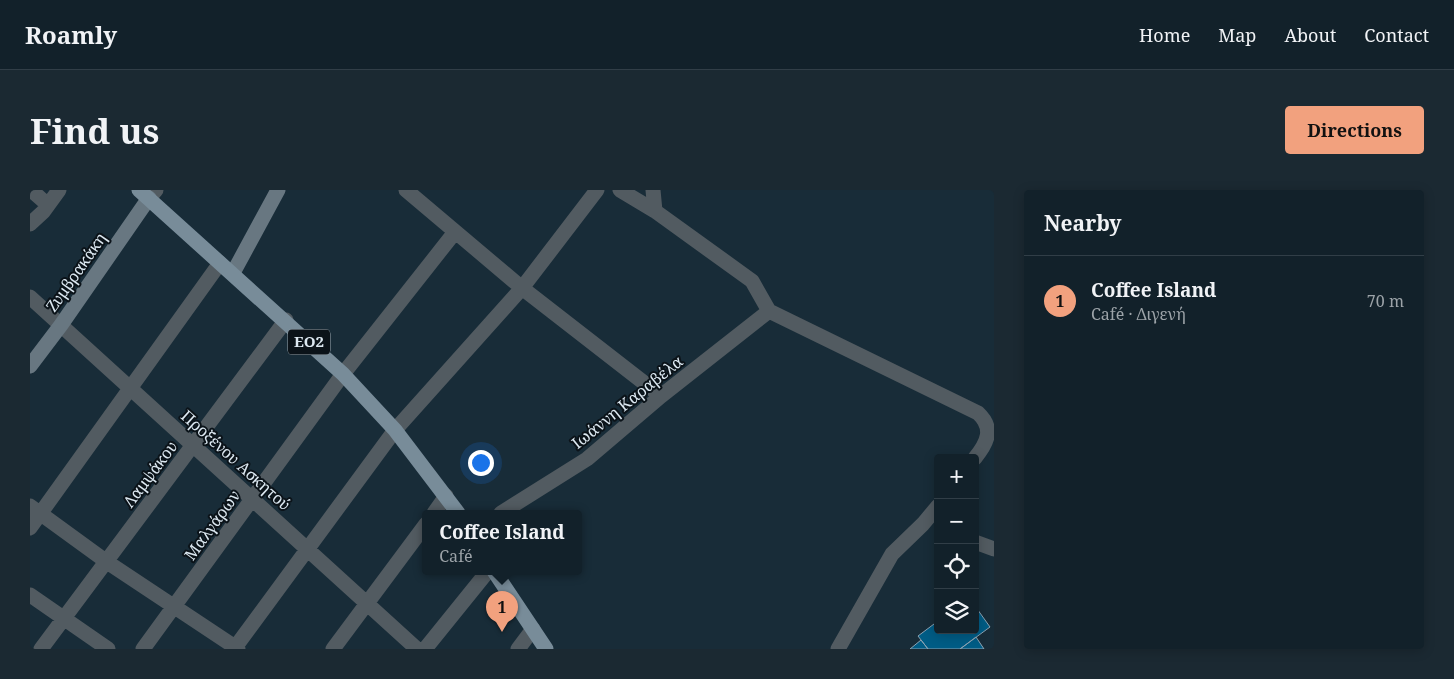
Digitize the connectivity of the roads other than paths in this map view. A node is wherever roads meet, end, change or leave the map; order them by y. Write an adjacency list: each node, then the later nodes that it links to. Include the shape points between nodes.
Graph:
1 (31, 190): 9 (street)
2 (59, 190): 9 (street)
3 (278, 190): 14 (street)
4 (406, 190): 12 (street)
5 (597, 190): 15 (street)
6 (620, 190): 10 (street)
7 (654, 190): 10 (street)
8 (148, 193): 13 (main road, ΕΟ2); 19 (street, Ζυμβρακάκη)
9 (48, 205): 11 (street)
10 (655, 211): 17 (street, via 752,281)
11 (30, 224)
12 (455, 232): 15 (street); 21 (street, Μαλγάρων)
13 (220, 263): 14 (main road, ΕΟ2); 22 (street)
14 (233, 273): 18 (main road, ΕΟ2)
15 (522, 288): 23 (street); 24 (street)
16 (30, 297): 19 (street, Προξένου Ασκητού)
17 (769, 311): 23 (street, Ιωάννη Καραβέλα); 26 (street, via 984,417 990,434)
18 (286, 320): 21 (main road, ΕΟ2); 25 (street, Λαμψάκου)
19 (61, 325): 20 (street, Ζυμβρακάκη); 22 (street, Προξένου Ασκητού)
20 (30, 366)
21 (343, 374): 24 (main road, ΕΟ2); 28 (street, Μαλγάρων)
22 (131, 389): 25 (street, Προξένου Ασκητού); 29 (street)
23 (661, 396): 32 (street, Ιωάννη Καραβέλα, via 587,459)
24 (395, 430): 27 (main road, ΕΟ2); 39 (street)
25 (193, 445): 28 (street, Προξένου Ασκητού); 41 (street, Λαμψάκου)
26 (978, 454)
27 (446, 496): 30 (street); 31 (main road, ΕΟ2)
28 (252, 499): 39 (street, Προξένου Ασκητού); 46 (street, Μαλγάρων)
29 (35, 510): 35 (street); 41 (street)
30 (436, 510)
31 (456, 510)
32 (506, 510)
33 (934, 511): 34 (street)
34 (923, 524): 36 (street); 58 (street, via 892,554)
35 (30, 528)
36 (934, 528)
37 (422, 529): 45 (street)
38 (979, 543): 40 (street)
39 (308, 549): 45 (street, Προξένου Ασκητού); 49 (street)
40 (994, 549)
41 (106, 562): 46 (street); 47 (street, Λαμψάκου)
42 (485, 575): 55 (street)
43 (497, 575): 48 (main road)
44 (30, 595): 47 (street)
45 (367, 603): 53 (street); 54 (street, Προξένου Ασκητού)
46 (174, 607): 49 (street); 52 (street, Μαλγάρων)
47 (63, 620): 50 (street, Λαμψάκου); 51 (street)
48 (533, 629): 56 (street); 57 (main road)
49 (236, 648)
50 (41, 649)
51 (108, 649)
52 (144, 649)
53 (333, 649)
54 (417, 649)
55 (425, 649)
56 (518, 649)
57 (546, 649)
58 (838, 649)

